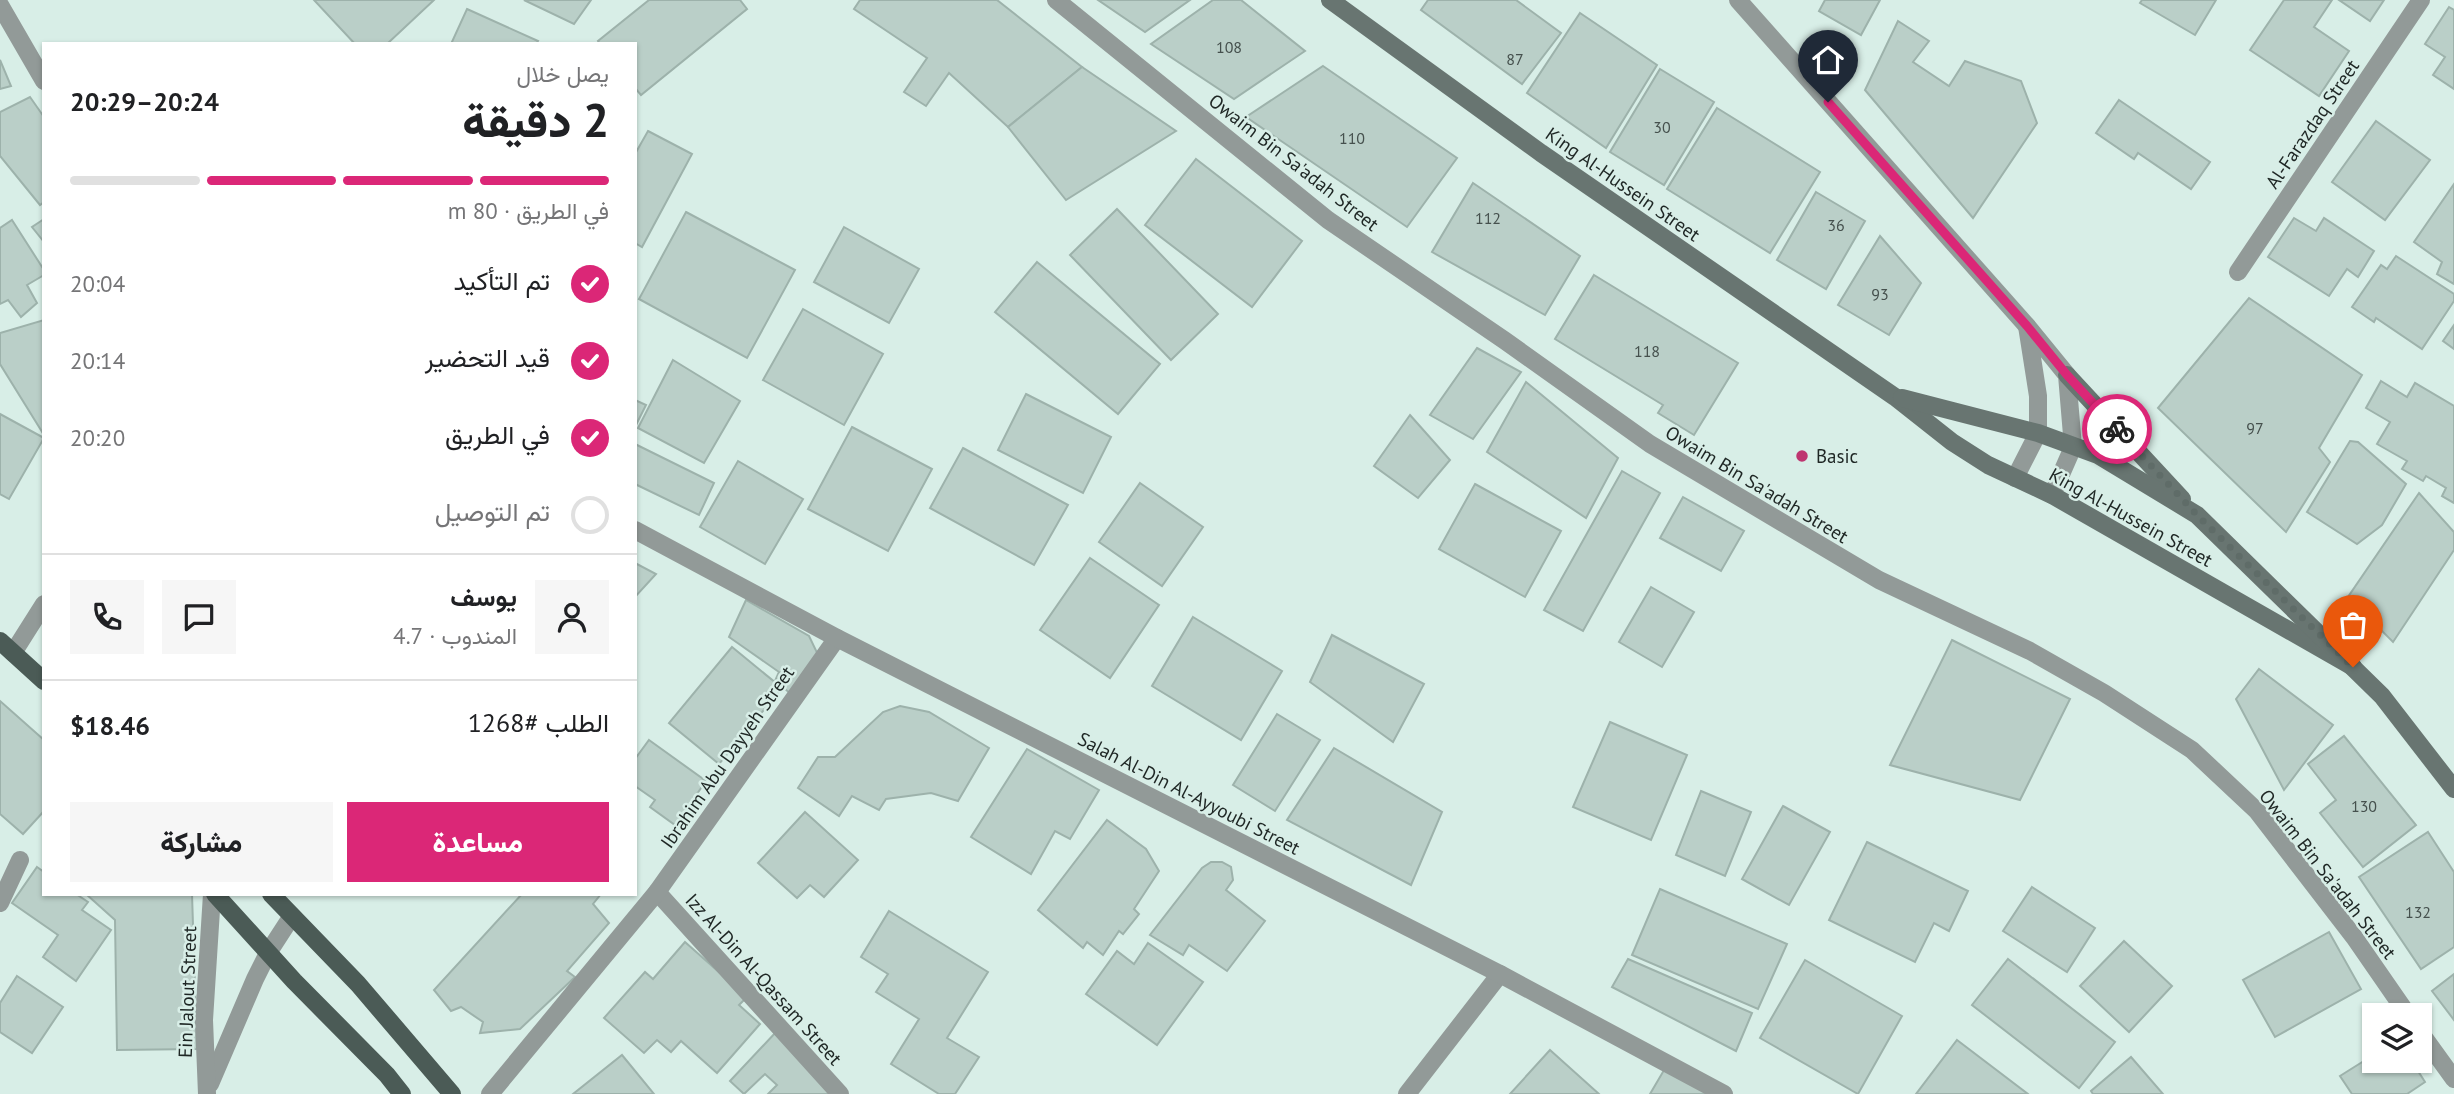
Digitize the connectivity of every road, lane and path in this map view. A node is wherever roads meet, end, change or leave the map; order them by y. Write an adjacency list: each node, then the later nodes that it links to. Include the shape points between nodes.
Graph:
1 (1056, 0): 32 (street, Owaim Bin Sa'adah Street, via 1328,220 1650,444 1879,580 2030,650 2192,750 2257,811)
2 (1330, 0): 10 (main road, King Al-Hussein Street, via 1541,153)
3 (1738, 0): 8 (street)
4 (2421, 0): 7 (street, Al-Farazdaq Street)
5 (0, 5): 6 (street)
6 (42, 77)
7 (2238, 272)
8 (2027, 326): 9 (street); 11 (street, via 2038,396)
9 (2067, 375): 12 (street); 15 (main road)
10 (1895, 397): 11 (main road, King Al-Hussein Street); 13 (main road, King Al-Hussein Street, via 1952,442)
11 (2038, 433): 12 (main road, King Al-Hussein Street); 13 (street)
12 (2073, 447): 14 (street); 15 (main road, King Al-Hussein Street, via 2098,456)
13 (2015, 478): 14 (main road, King Al-Hussein Street)
14 (2052, 495): 20 (main road, King Al-Hussein Street)
15 (2197, 515): 20 (main road, King Al-Hussein Street)
16 (637, 531): 18 (street, Salah Al-Din Al-Ayyoubi Street)
17 (42, 606): 19 (street)
18 (837, 638): 24 (street, Ibrahim Abu Dayyeh Street); 31 (street, Salah Al-Din Al-Ayyoubi Street)
19 (6, 647): 21 (main road)
20 (2353, 667): 22 (main road, King Al-Hussein Street, via 2382,696)
21 (42, 679)
22 (2454, 789)
23 (20, 860): 28 (street)
24 (657, 892): 38 (street, Ibrahim Abu Dayyeh Street); 39 (street, Izz Al-Din Al-Qassam Street)
25 (213, 896): 35 (street, Ein Jalout Street, via 204,1020)
26 (215, 896): 30 (main road)
27 (273, 896): 29 (main road)
28 (0, 903)
29 (292, 916): 30 (street, Ein Jalout Street); 37 (main road, via 358,984)
30 (268, 953): 35 (street, Ein Jalout Street); 36 (main road)
31 (1500, 974): 40 (street); 41 (street, Salah Al-Din Al-Ayyoubi Street)
32 (2401, 1003)
33 (2432, 1049): 34 (street)
34 (2454, 1079)
35 (207, 1092)
36 (402, 1094)
37 (452, 1094)
38 (490, 1094)
39 (840, 1094)
40 (1407, 1094)
41 (1724, 1094)

